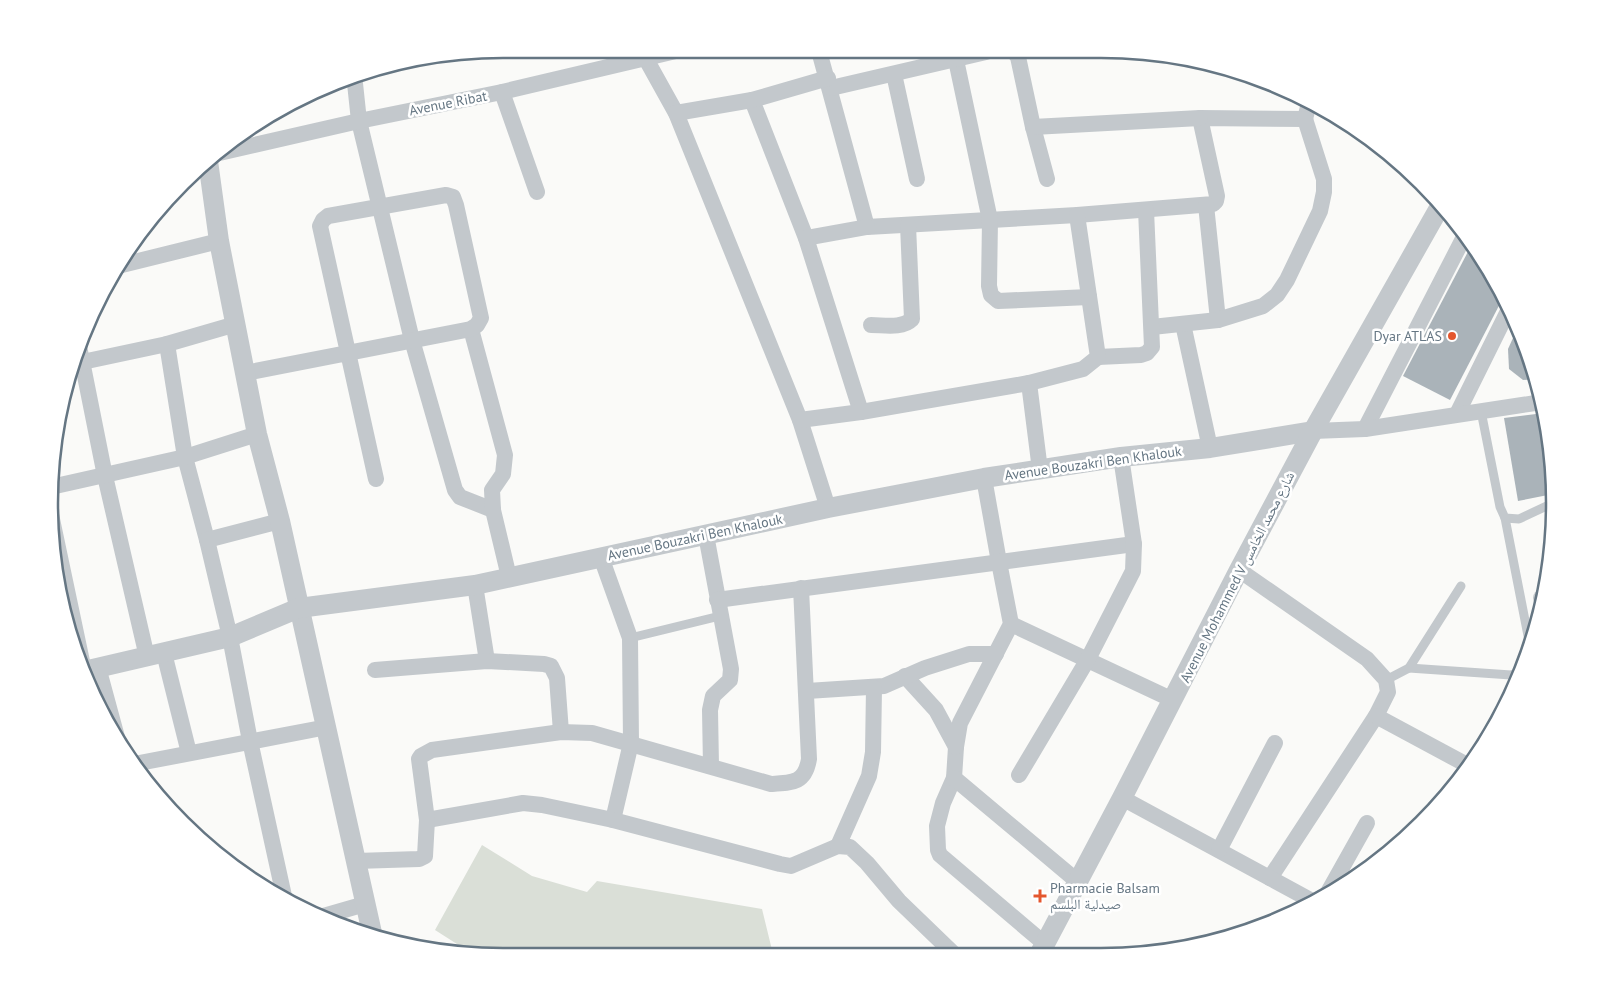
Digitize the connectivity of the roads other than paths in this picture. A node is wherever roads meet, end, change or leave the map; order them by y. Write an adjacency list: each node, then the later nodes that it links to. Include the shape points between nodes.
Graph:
1 (650, 58): 5 (street, Avenue Ribat)
2 (821, 58): 9 (street)
3 (964, 58): 6 (street)
4 (1018, 58): 17 (street)
5 (646, 59): 10 (street, Avenue Ribat); 13 (street)
6 (956, 60): 7 (street); 28 (street)
7 (894, 74): 9 (street); 20 (street)
8 (355, 83): 16 (street)
9 (829, 83): 11 (street); 30 (street)
10 (502, 92): 16 (street, Avenue Ribat); 22 (street)
11 (752, 100): 13 (street); 31 (street)
12 (1308, 108): 15 (street)
13 (676, 113): 55 (street)
14 (1200, 118): 15 (street); 17 (street); 23 (street, via 1217,196 1216,201)
15 (1305, 119): 37 (street, via 1324,179 1320,211 1277,295 1263,306)
16 (359, 121): 18 (street, Avenue Ribat); 24 (street)
17 (1033, 126): 21 (street)
18 (230, 151)
19 (209, 168): 32 (street)
20 (916, 179)
21 (1047, 179)
22 (538, 192)
23 (1206, 205): 25 (street); 37 (street)
24 (380, 206): 42 (street, via 446,195 453,197 481,318); 43 (street); 45 (street, via 328,216 320,226)
25 (1146, 210): 27 (street); 41 (street)
26 (1438, 211): 57 (street, Avenue Mohammed V شارع محمد الخامس)
27 (1077, 215): 28 (street); 35 (street)
28 (990, 220): 29 (street); 35 (street, via 989,286 991,295 998,301)
29 (908, 225): 30 (street); 40 (street, via 912,319 901,325)
30 (867, 227): 31 (street)
31 (806, 238): 53 (street)
32 (219, 241): 34 (street); 38 (street)
33 (1462, 241): 56 (street)
34 (127, 264)
35 (1088, 297): 46 (street)
36 (1506, 316): 54 (street)
37 (1218, 320): 39 (street)
38 (236, 324): 44 (street); 49 (street)
39 (1183, 324): 41 (street); 59 (street)
40 (871, 325)
41 (1152, 327): 46 (street, via 1152,347 1147,353)
42 (471, 329): 43 (street); 69 (street, via 506,455 503,474 492,490)
43 (412, 340): 45 (street); 69 (street, via 455,490 460,497)
44 (167, 344): 47 (street); 60 (street)
45 (347, 354): 49 (street); 65 (street)
46 (1098, 357): 50 (street, via 1083,369)
47 (80, 363)
48 (78, 369): 63 (street)
49 (245, 373): 58 (street)
50 (1029, 384): 53 (street); 62 (street)
51 (1535, 403): 52 (street)
52 (1481, 411): 54 (street); 70 (lane)
53 (861, 412): 55 (street)
54 (1457, 414): 56 (street)
55 (800, 420): 68 (street)
56 (1365, 429): 57 (street)
57 (1313, 431): 59 (street, Avenue Bouzakri Ben Khalouk); 78 (street, Avenue Mohammed V شارع محمد الخامس)
58 (257, 434): 60 (street); 71 (street)
59 (1210, 448): 61 (street, Avenue Bouzakri Ben Khalouk)
60 (186, 457): 63 (street); 73 (street)
61 (1121, 457): 62 (street, Avenue Bouzakri Ben Khalouk); 74 (street)
62 (1040, 470): 64 (street, Avenue Bouzakri Ben Khalouk)
63 (105, 476): 66 (street); 90 (street)
64 (984, 478): 68 (street, Avenue Bouzakri Ben Khalouk); 76 (street)
65 (376, 479)
66 (58, 486)
67 (1546, 506): 70 (lane, via 1520,519)
68 (828, 508): 72 (street, Avenue Bouzakri Ben Khalouk)
69 (493, 510): 79 (street)
70 (1505, 518): 86 (lane)
71 (280, 521): 73 (street); 83 (street)
72 (706, 535): 75 (street, Avenue Bouzakri Ben Khalouk); 84 (street)
73 (207, 540): 87 (street)
74 (1134, 544): 76 (street); 91 (street, via 1133,571)
75 (602, 557): 79 (street, Avenue Bouzakri Ben Khalouk); 88 (street)
76 (999, 562): 82 (street); 85 (street)
77 (62, 565): 93 (street)
78 (1239, 570): 99 (street, via 1368,659); 102 (street, Avenue Mohammed V شارع محمد الخامس)
79 (509, 577): 80 (street, Avenue Bouzakri Ben Khalouk)
80 (475, 585): 83 (street, Avenue Bouzakri Ben Khalouk); 92 (street)
81 (1461, 586): 94 (lane)
82 (801, 588): 84 (street); 101 (street)
83 (299, 608): 87 (street, Avenue Bouzakri Ben Khalouk); 104 (street)
84 (719, 608): 88 (lane); 113 (street, via 731,669 730,680 714,696 710,710)
85 (1012, 624): 89 (street); 91 (street)
86 (1527, 631)
87 (230, 637): 90 (street, Avenue Bouzakri Ben Khalouk); 106 (street)
88 (630, 638): 107 (street)
89 (996, 654): 98 (street, via 969,654); 109 (street, via 963,718)
90 (156, 655): 95 (street, Avenue Bouzakri Ben Khalouk); 110 (street)
91 (1088, 659): 102 (street); 114 (street)
92 (487, 662): 96 (street); 105 (street, via 551,666 557,678)
93 (88, 664)
94 (1409, 668): 97 (lane); 99 (lane)
95 (89, 669)
96 (375, 670)
97 (1512, 675)
98 (905, 676): 100 (street); 109 (street, via 936,710)
99 (1386, 680): 103 (street, via 1388,692)
100 (874, 688): 101 (street); 120 (street, via 873,752 869,776)
101 (807, 691): 113 (street, via 810,759 805,775 800,779 771,784)
102 (1173, 700): 116 (street, Avenue Mohammed V شارع محمد الخامس)
103 (1376, 716): 111 (street); 123 (street)
104 (326, 726): 106 (street); 122 (street)
105 (560, 732): 107 (street, via 592,733); 117 (street, via 432,750 421,756 420,773)
106 (250, 741): 110 (street); 126 (street)
107 (631, 743): 113 (street); 118 (street)
108 (1276, 743): 121 (street)
109 (956, 747): 115 (street)
110 (189, 753): 112 (street)
111 (1463, 762)
112 (141, 763)
113 (711, 766)
114 (1019, 776)
115 (954, 778): 124 (street); 132 (street, via 939,816 938,853)
116 (1122, 798): 121 (street); 124 (street, Avenue Mohammed V شارع محمد الخامس)
117 (427, 820): 118 (street, via 523,803); 122 (street, via 425,856 419,860)
118 (613, 820): 120 (street, via 791,866)
119 (1367, 823): 125 (street)
120 (838, 846): 131 (street, via 850,847 868,863 899,901)
121 (1219, 850): 123 (street)
122 (356, 861): 128 (street)
123 (1270, 878): 127 (street)
124 (1077, 881): 133 (street, Avenue Mohammed V شارع محمد الخامس)
125 (1334, 882)
126 (283, 889)
127 (1306, 898)
128 (366, 904): 129 (street); 130 (street)
129 (331, 914)
130 (371, 927)
131 (949, 948)
132 (1040, 948)
133 (1043, 948)

